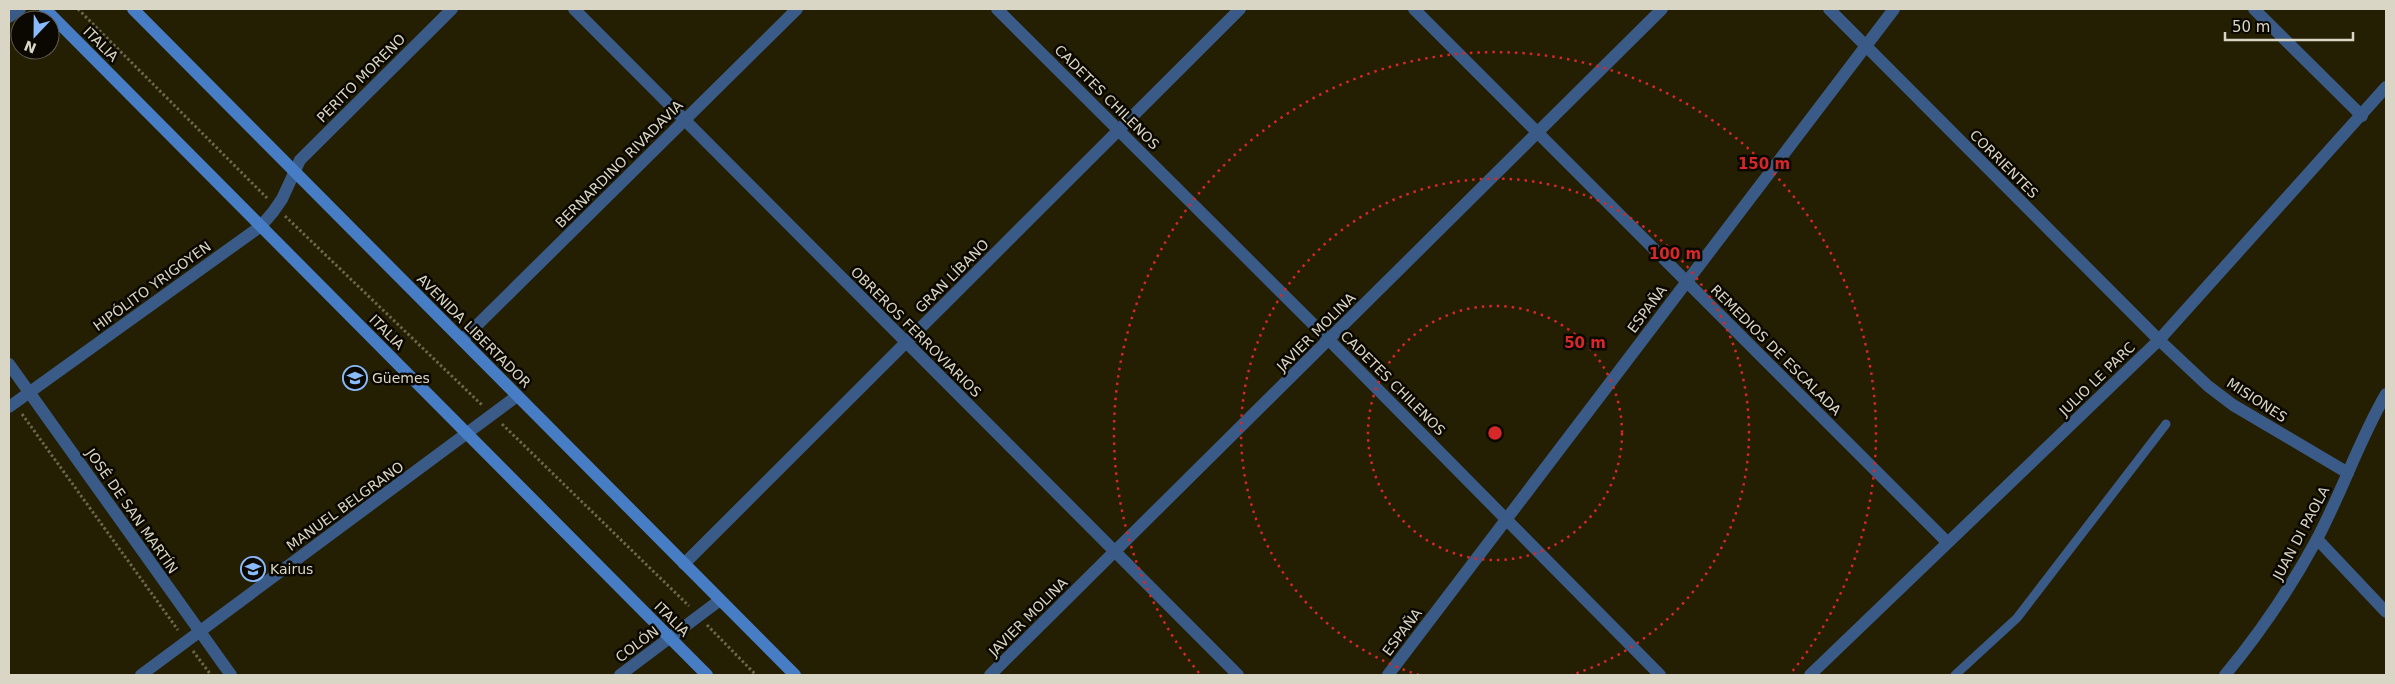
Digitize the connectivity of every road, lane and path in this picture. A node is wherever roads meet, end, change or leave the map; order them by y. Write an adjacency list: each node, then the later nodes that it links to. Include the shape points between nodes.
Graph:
1 (20, 9): 15 (street)
2 (45, 9): 24 (main road, ITALIA)
3 (78, 9): 23 (path)
4 (133, 9): 22 (main road, AVENIDA LIBERTADOR)
5 (452, 9): 22 (street, PERITO MORENO, via 300,160)
6 (574, 9): 19 (street, OBREROS FERROVIARIOS)
7 (797, 9): 19 (street, BERNARDINO RIVADAVIA)
8 (997, 9): 20 (street, CADETES CHILENOS)
9 (1240, 9): 20 (street, GRAN LÍBANO)
10 (1414, 9): 21 (street, REMEDIOS DE ESCALADA)
11 (1662, 9): 21 (street, JAVIER MOLINA)
12 (1828, 9): 16 (street, CORRIENTES)
13 (1894, 9): 16 (street, ESPAÑA)
14 (2254, 9): 18 (street)
15 (9, 17)
16 (1865, 45): 25 (street, ESPAÑA); 28 (street, CORRIENTES)
17 (2386, 87): 18 (street, JULIO LE PARC)
18 (2362, 116): 28 (street, JULIO LE PARC)
19 (685, 120): 26 (street, BERNARDINO RIVADAVIA); 29 (street, OBREROS FERROVIARIOS)
20 (1119, 131): 27 (street, CADETES CHILENOS); 29 (street, GRAN LÍBANO)
21 (1537, 132): 25 (street, REMEDIOS DE ESCALADA); 27 (street, JAVIER MOLINA)
22 (295, 172): 23 (street, HIPÓLITO YRIGOYEN); 26 (main road, AVENIDA LIBERTADOR)
23 (276, 208): 24 (street, HIPÓLITO YRIGOYEN); 35 (path)
24 (261, 226): 31 (street, HIPÓLITO YRIGOYEN); 37 (main road, ITALIA)
25 (1686, 282): 39 (street, ESPAÑA); 41 (street, REMEDIOS DE ESCALADA)
26 (462, 340): 33 (main road, AVENIDA LIBERTADOR)
27 (1329, 340): 39 (street, CADETES CHILENOS); 42 (street, JAVIER MOLINA)
28 (2159, 340): 38 (street, MISIONES, via 2233,405); 41 (street, JULIO LE PARC)
29 (906, 343): 42 (street, OBREROS FERROVIARIOS); 43 (street, GRAN LÍBANO)
30 (9, 364): 31 (street, JOSÉ DE SAN MARTÍN)
31 (29, 393): 34 (street, HIPÓLITO YRIGOYEN); 47 (street, JOSÉ DE SAN MARTÍN)
32 (2386, 394): 38 (street, JUAN DI PAOLA)
33 (517, 396): 35 (street, MANUEL BELGRANO); 43 (main road, AVENIDA LIBERTADOR)
34 (12, 405): 49 (path)
35 (493, 416): 37 (street, MANUEL BELGRANO); 46 (path)
36 (2166, 424): 62 (lane, via 2017,618)
37 (468, 435): 47 (street, MANUEL BELGRANO); 48 (main road, ITALIA)
38 (2348, 473): 40 (street, JUAN DI PAOLA)
39 (1507, 519): 59 (street, ESPAÑA); 60 (street, CADETES CHILENOS)
40 (2317, 539): 45 (street); 63 (street, JUAN DI PAOLA, via 2284,595)
41 (1947, 542): 61 (street, JULIO LE PARC)
42 (1115, 552): 57 (street, JAVIER MOLINA); 58 (street, OBREROS FERROVIARIOS)
43 (684, 564): 44 (main road, AVENIDA LIBERTADOR)
44 (720, 600): 46 (street, COLÓN); 56 (main road, AVENIDA LIBERTADOR)
45 (2386, 612)
46 (699, 616): 48 (street, COLÓN); 55 (path)
47 (199, 632): 49 (street, MANUEL BELGRANO); 52 (street, JOSÉ DE SAN MARTÍN)
48 (670, 638): 53 (street, COLÓN); 54 (main road, ITALIA)
49 (186, 642): 50 (street, MANUEL BELGRANO); 51 (path)
50 (141, 675)
51 (211, 675)
52 (230, 675)
53 (620, 675)
54 (707, 675)
55 (756, 675)
56 (795, 675)
57 (990, 675)
58 (1238, 675)
59 (1388, 675)
60 (1660, 675)
61 (1810, 675)
62 (1955, 675)
63 (2225, 675)

